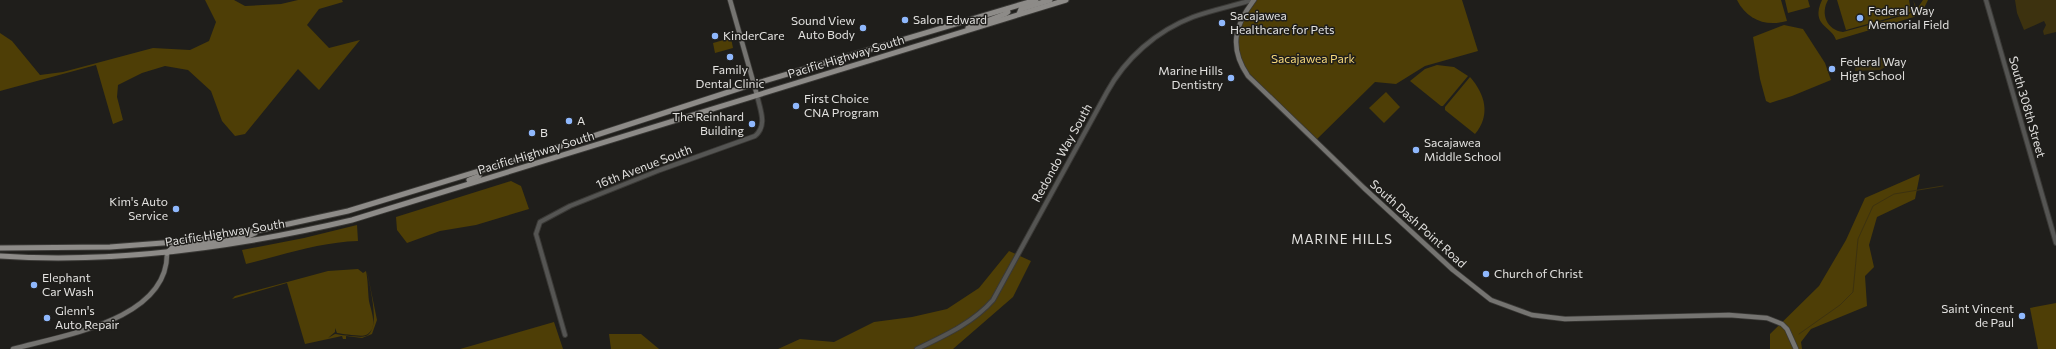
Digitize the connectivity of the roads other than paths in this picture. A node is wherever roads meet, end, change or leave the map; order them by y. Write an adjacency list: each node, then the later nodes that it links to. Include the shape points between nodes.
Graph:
1 (730, 0): 10 (main road)
2 (1036, 0): 7 (main road, Pacific Highway South)
3 (1050, 0): 8 (main road, via 1021,9)
4 (1066, 0): 8 (main road, Pacific Highway South)
5 (1253, 0): 23 (street, Redondo Way South, via 1183,22 1160,35 1128,61 1117,73 993,300 979,315); 24 (main road, South Dash Point Road, via 1240,24 1235,40 1239,59 1248,76 1364,188 1453,270 1491,300 1532,315 1565,319 1736,315 1759,317 1782,324 1792,336)
6 (1986, 0): 17 (street, South 308th Street)
7 (1007, 9): 9 (main road, via 1008,12 1005,14); 10 (main road, Pacific Highway South)
8 (1019, 14): 9 (main road, Pacific Highway South)
9 (956, 34): 11 (main road, Pacific Highway South)
10 (754, 84): 11 (main road); 12 (main road, Pacific Highway South)
11 (757, 95): 13 (main road, Pacific Highway South); 21 (street, 16th Avenue South, via 763,119 762,128 747,140 660,170 570,206 544,219 538,225 536,234)
12 (480, 171): 13 (main road, via 479,176); 14 (main road, Pacific Highway South)
13 (452, 189): 16 (main road, Pacific Highway South, via 352,220)
14 (348, 211): 15 (main road, Pacific Highway South); 16 (main road, via 344,218)
15 (261, 230): 18 (main road, Pacific Highway South, via 193,240 110,247); 19 (main road, via 244,238 172,248)
16 (300, 232): 19 (main road, Pacific Highway South)
17 (2056, 243)
18 (0, 248)
19 (167, 253): 20 (main road, Pacific Highway South, via 110,257); 22 (main road, via 166,269 160,284 131,310 102,324)
20 (0, 256)
21 (565, 335)
22 (13, 349)
23 (917, 349)
24 (1796, 349)

